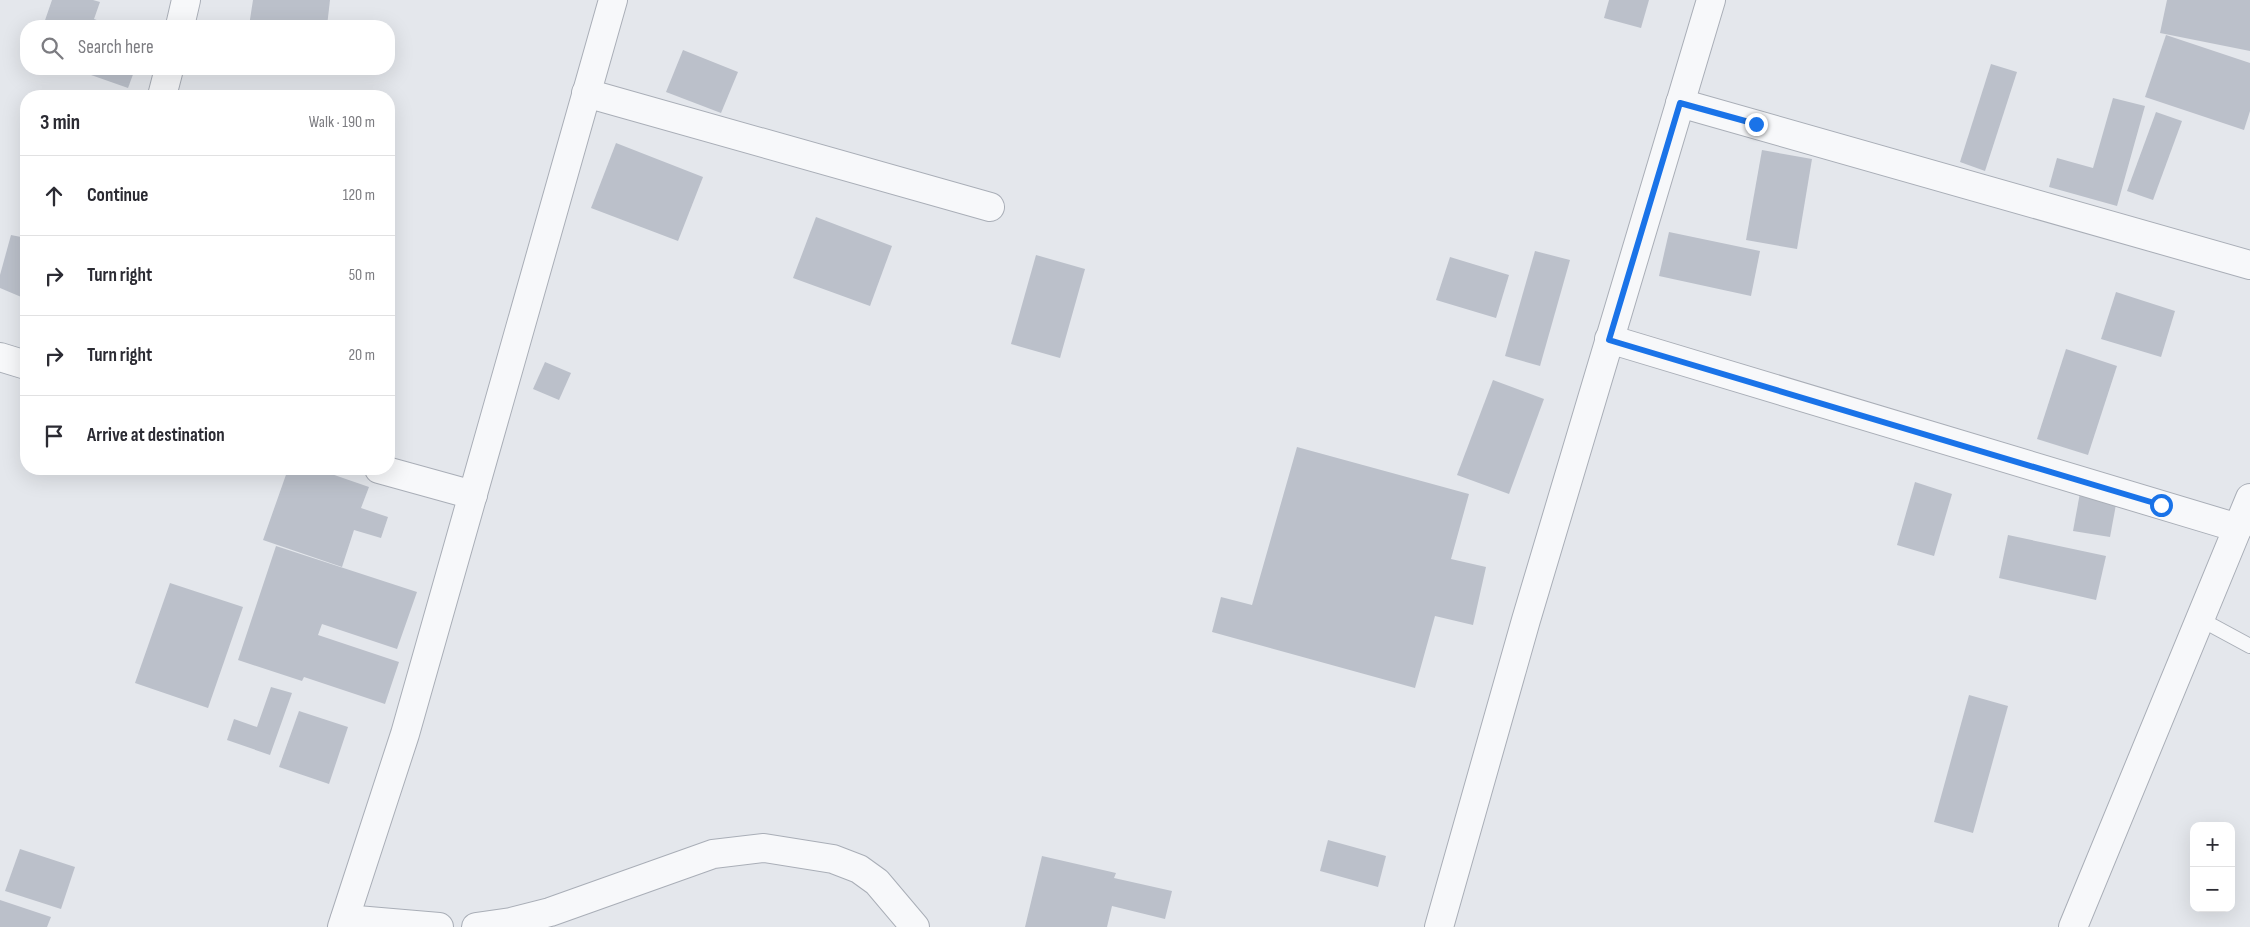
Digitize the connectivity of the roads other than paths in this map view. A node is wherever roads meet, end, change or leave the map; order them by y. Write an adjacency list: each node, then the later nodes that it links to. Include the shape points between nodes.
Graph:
1 (186, 0): 4 (street)
2 (613, 0): 7 (street)
3 (1711, 0): 8 (street)
4 (181, 20)
5 (167, 75): 6 (street)
6 (164, 90)
7 (586, 92): 9 (street); 15 (street)
8 (1680, 103): 10 (street); 11 (street)
9 (990, 207)
10 (2250, 265)
11 (1609, 340): 17 (street); 24 (street)
12 (0, 357): 13 (street)
13 (20, 363)
14 (395, 473): 15 (street)
15 (473, 494): 20 (street, via 406,734)
16 (2250, 498): 17 (street)
17 (2238, 528): 18 (street)
18 (2200, 619): 19 (lane); 25 (street)
19 (2250, 646)
20 (343, 923): 21 (street)
21 (440, 927)
22 (476, 927): 23 (street, via 550,912 713,854 764,848 833,859 859,869 877,882)
23 (915, 927)
24 (1439, 927)
25 (2073, 927)

